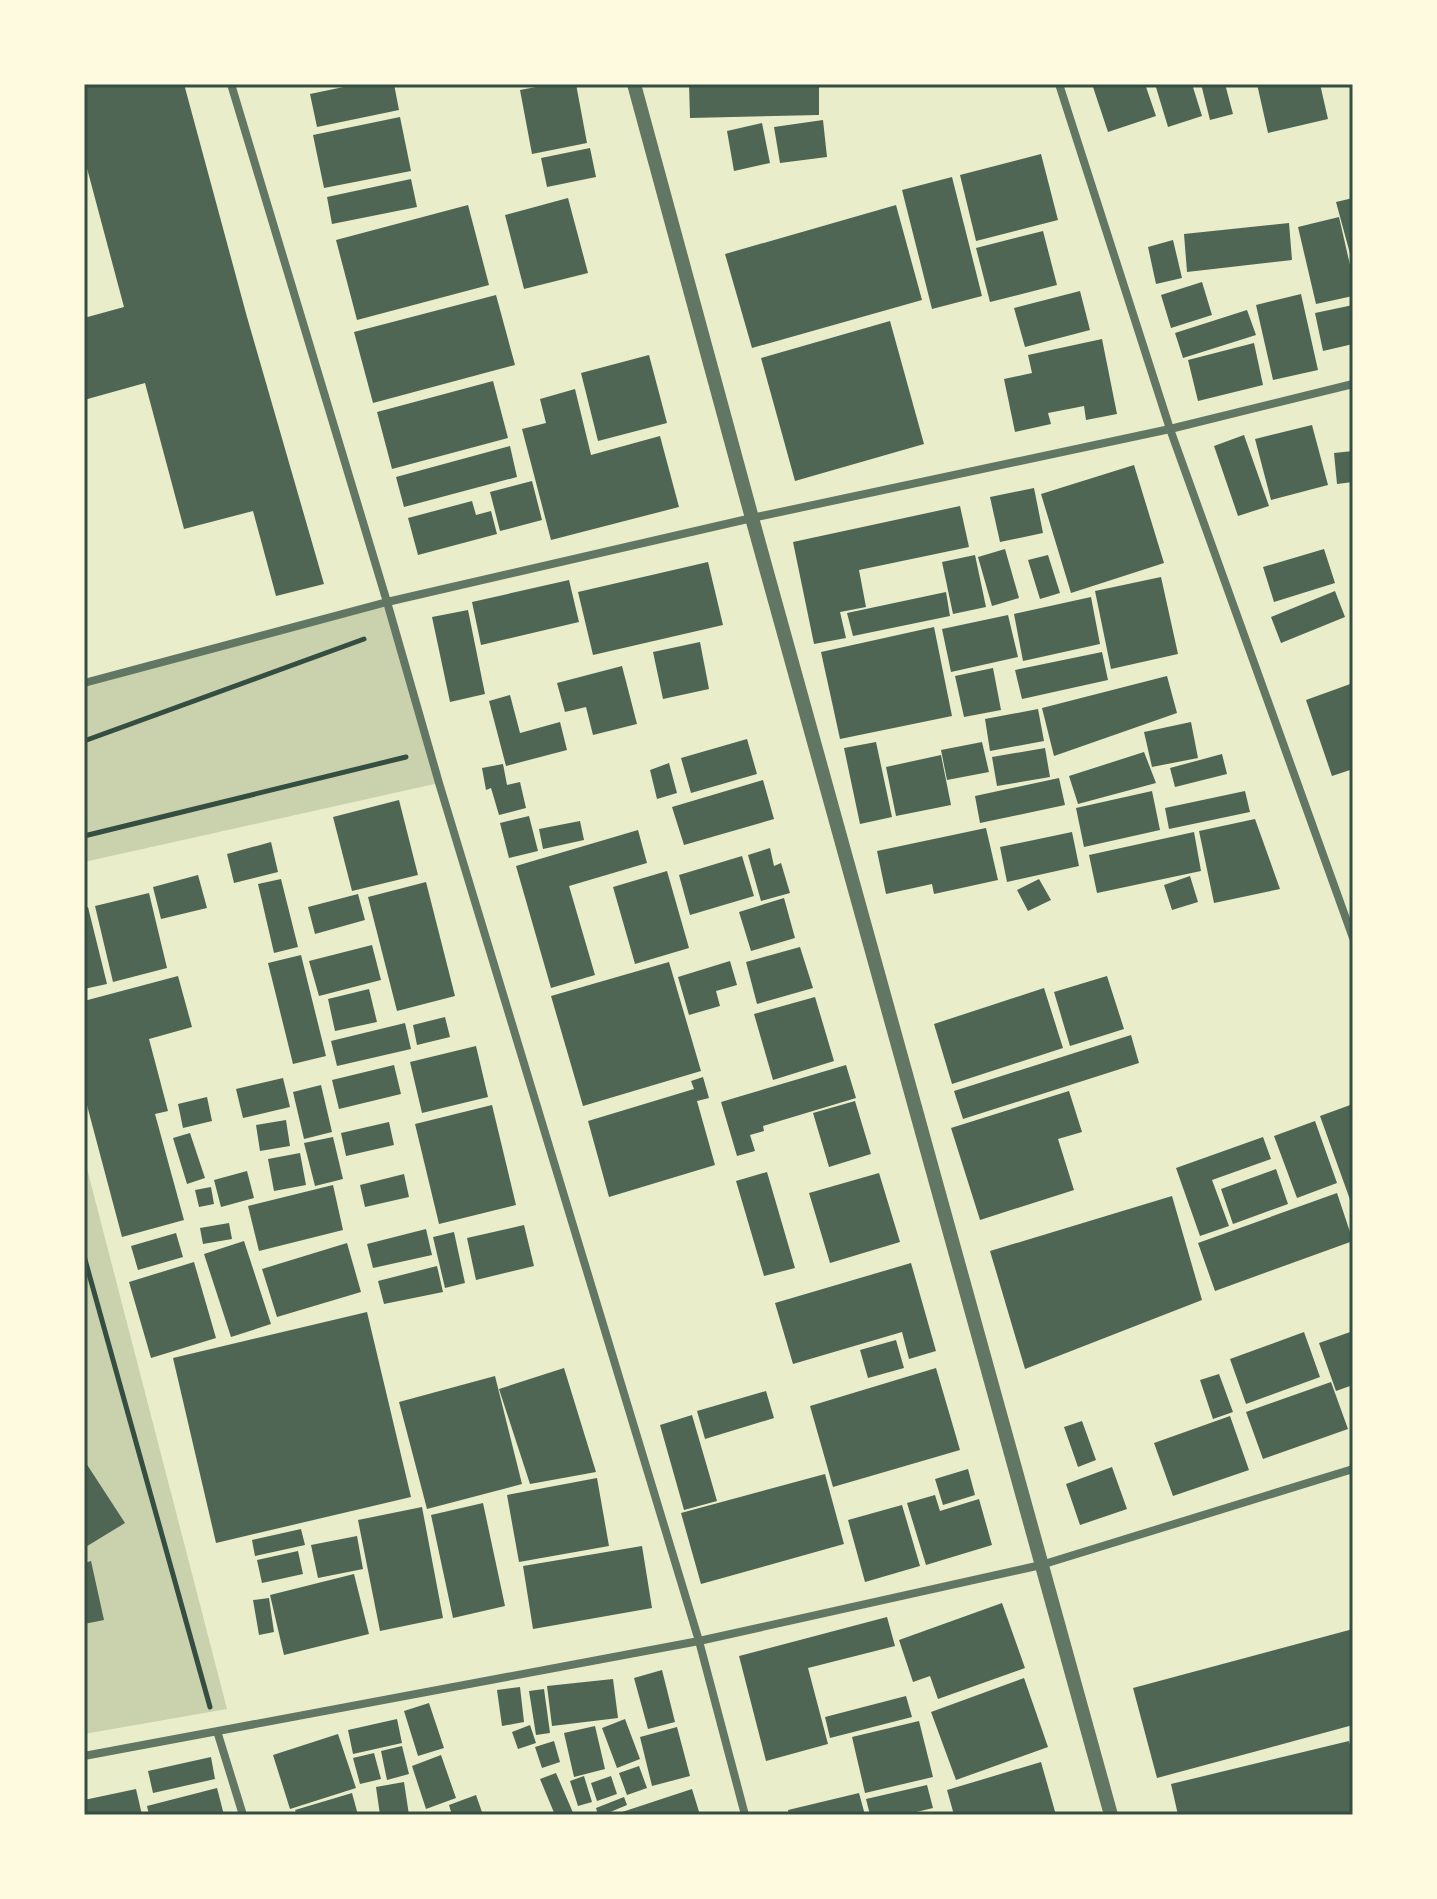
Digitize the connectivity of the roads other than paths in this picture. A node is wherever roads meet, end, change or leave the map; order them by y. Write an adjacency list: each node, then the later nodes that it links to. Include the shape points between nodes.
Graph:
1 (231, 84): 7 (street)
2 (634, 84): 6 (street)
3 (1059, 84): 5 (street)
4 (1353, 384): 5 (street)
5 (1170, 429): 6 (street); 9 (street)
6 (752, 518): 7 (street); 11 (street)
7 (387, 602): 8 (street); 12 (street)
8 (84, 683)
9 (1353, 938)
10 (1353, 1469): 11 (street)
11 (1041, 1565): 12 (street); 17 (street)
12 (699, 1641): 13 (street); 16 (street)
13 (217, 1731): 14 (street); 15 (street)
14 (84, 1756)
15 (243, 1815)
16 (745, 1815)
17 (1111, 1815)

